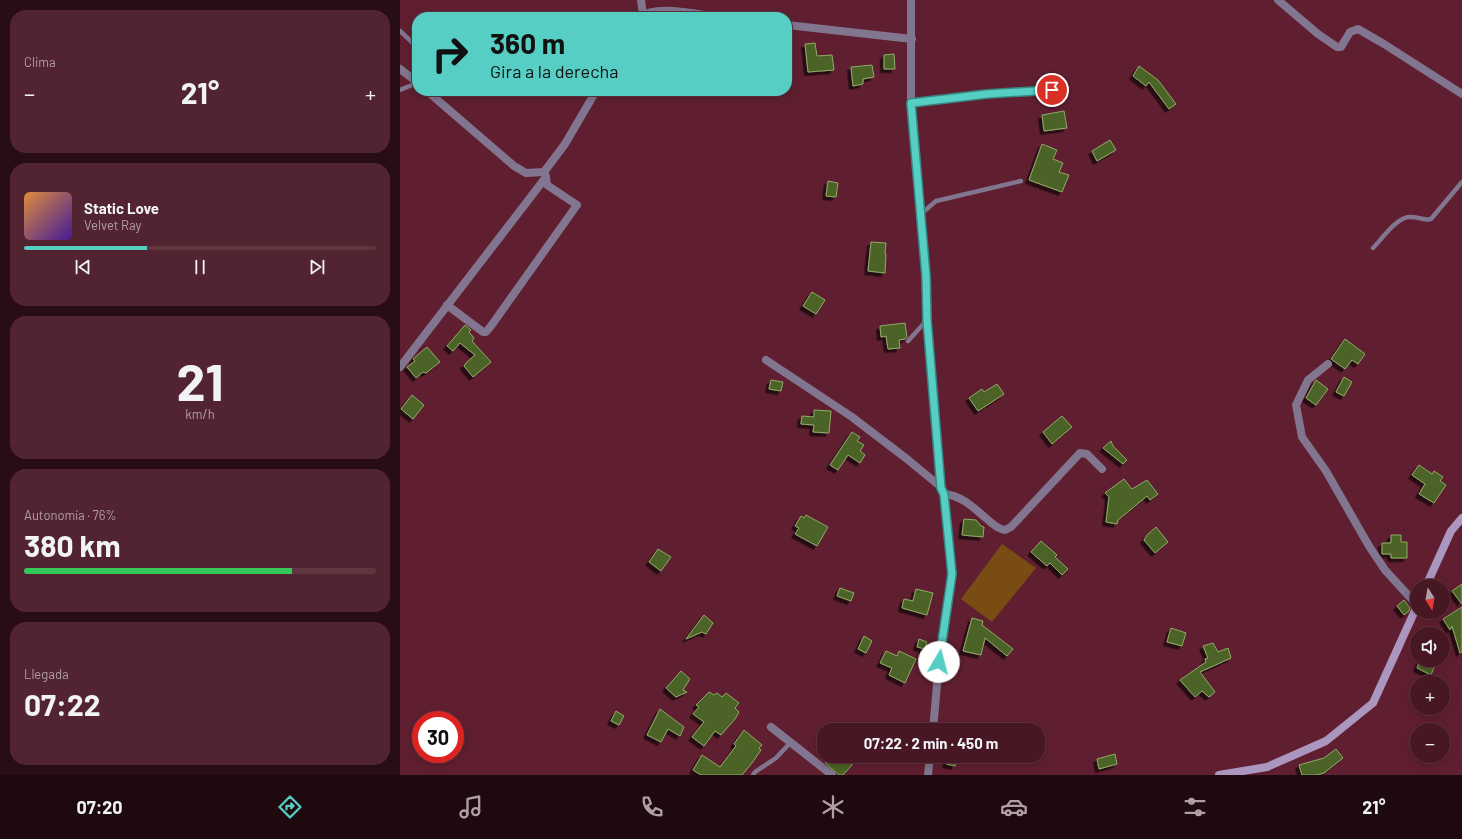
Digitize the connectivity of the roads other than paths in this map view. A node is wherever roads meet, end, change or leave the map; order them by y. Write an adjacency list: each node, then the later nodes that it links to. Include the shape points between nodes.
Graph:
1 (641, 0): 4 (street)
2 (911, 0): 9 (street)
3 (1278, 0): 16 (street, via 1337,47 1341,47 1350,32 1358,29)
4 (642, 12)
5 (654, 12): 6 (street)
6 (675, 12)
7 (792, 26): 9 (street)
8 (400, 31): 10 (lane)
9 (912, 39): 19 (street)
10 (412, 42)
11 (400, 69): 12 (street)
12 (412, 79)
13 (412, 85): 14 (lane)
14 (400, 90)
15 (1052, 90): 19 (lane)
16 (1462, 94)
17 (433, 96): 20 (street, via 514,166 526,173)
18 (593, 96): 20 (street)
19 (911, 103): 23 (street)
20 (545, 174): 25 (street); 25 (street, via 547,185 577,205 491,326 483,332)
21 (1021, 181): 23 (lane, via 936,201)
22 (1462, 182): 24 (lane, via 1431,219 1407,217 1397,222)
23 (921, 214): 26 (street)
24 (1373, 248)
25 (447, 305): 30 (street)
26 (927, 320): 27 (lane); 32 (street)
27 (908, 341)
28 (766, 360): 32 (street, via 852,417)
29 (1328, 364): 35 (street, via 1308,380 1296,405 1302,437 1326,471 1385,570)
30 (400, 367)
31 (1102, 469): 32 (street, via 1087,454 1080,453 1011,527 1005,530 1000,529 958,497)
32 (943, 490): 37 (street, via 952,574 939,662)
33 (1462, 518): 34 (main road, via 1451,530)
34 (1429, 579)
35 (1410, 598)
36 (1411, 619): 44 (main road, via 1373,703 1326,741 1267,767)
37 (934, 723)
38 (771, 727): 39 (street)
39 (791, 742): 41 (lane, via 776,758); 42 (street)
40 (929, 763): 43 (street)
41 (753, 775)
42 (832, 775)
43 (928, 775)
44 (1219, 775)

